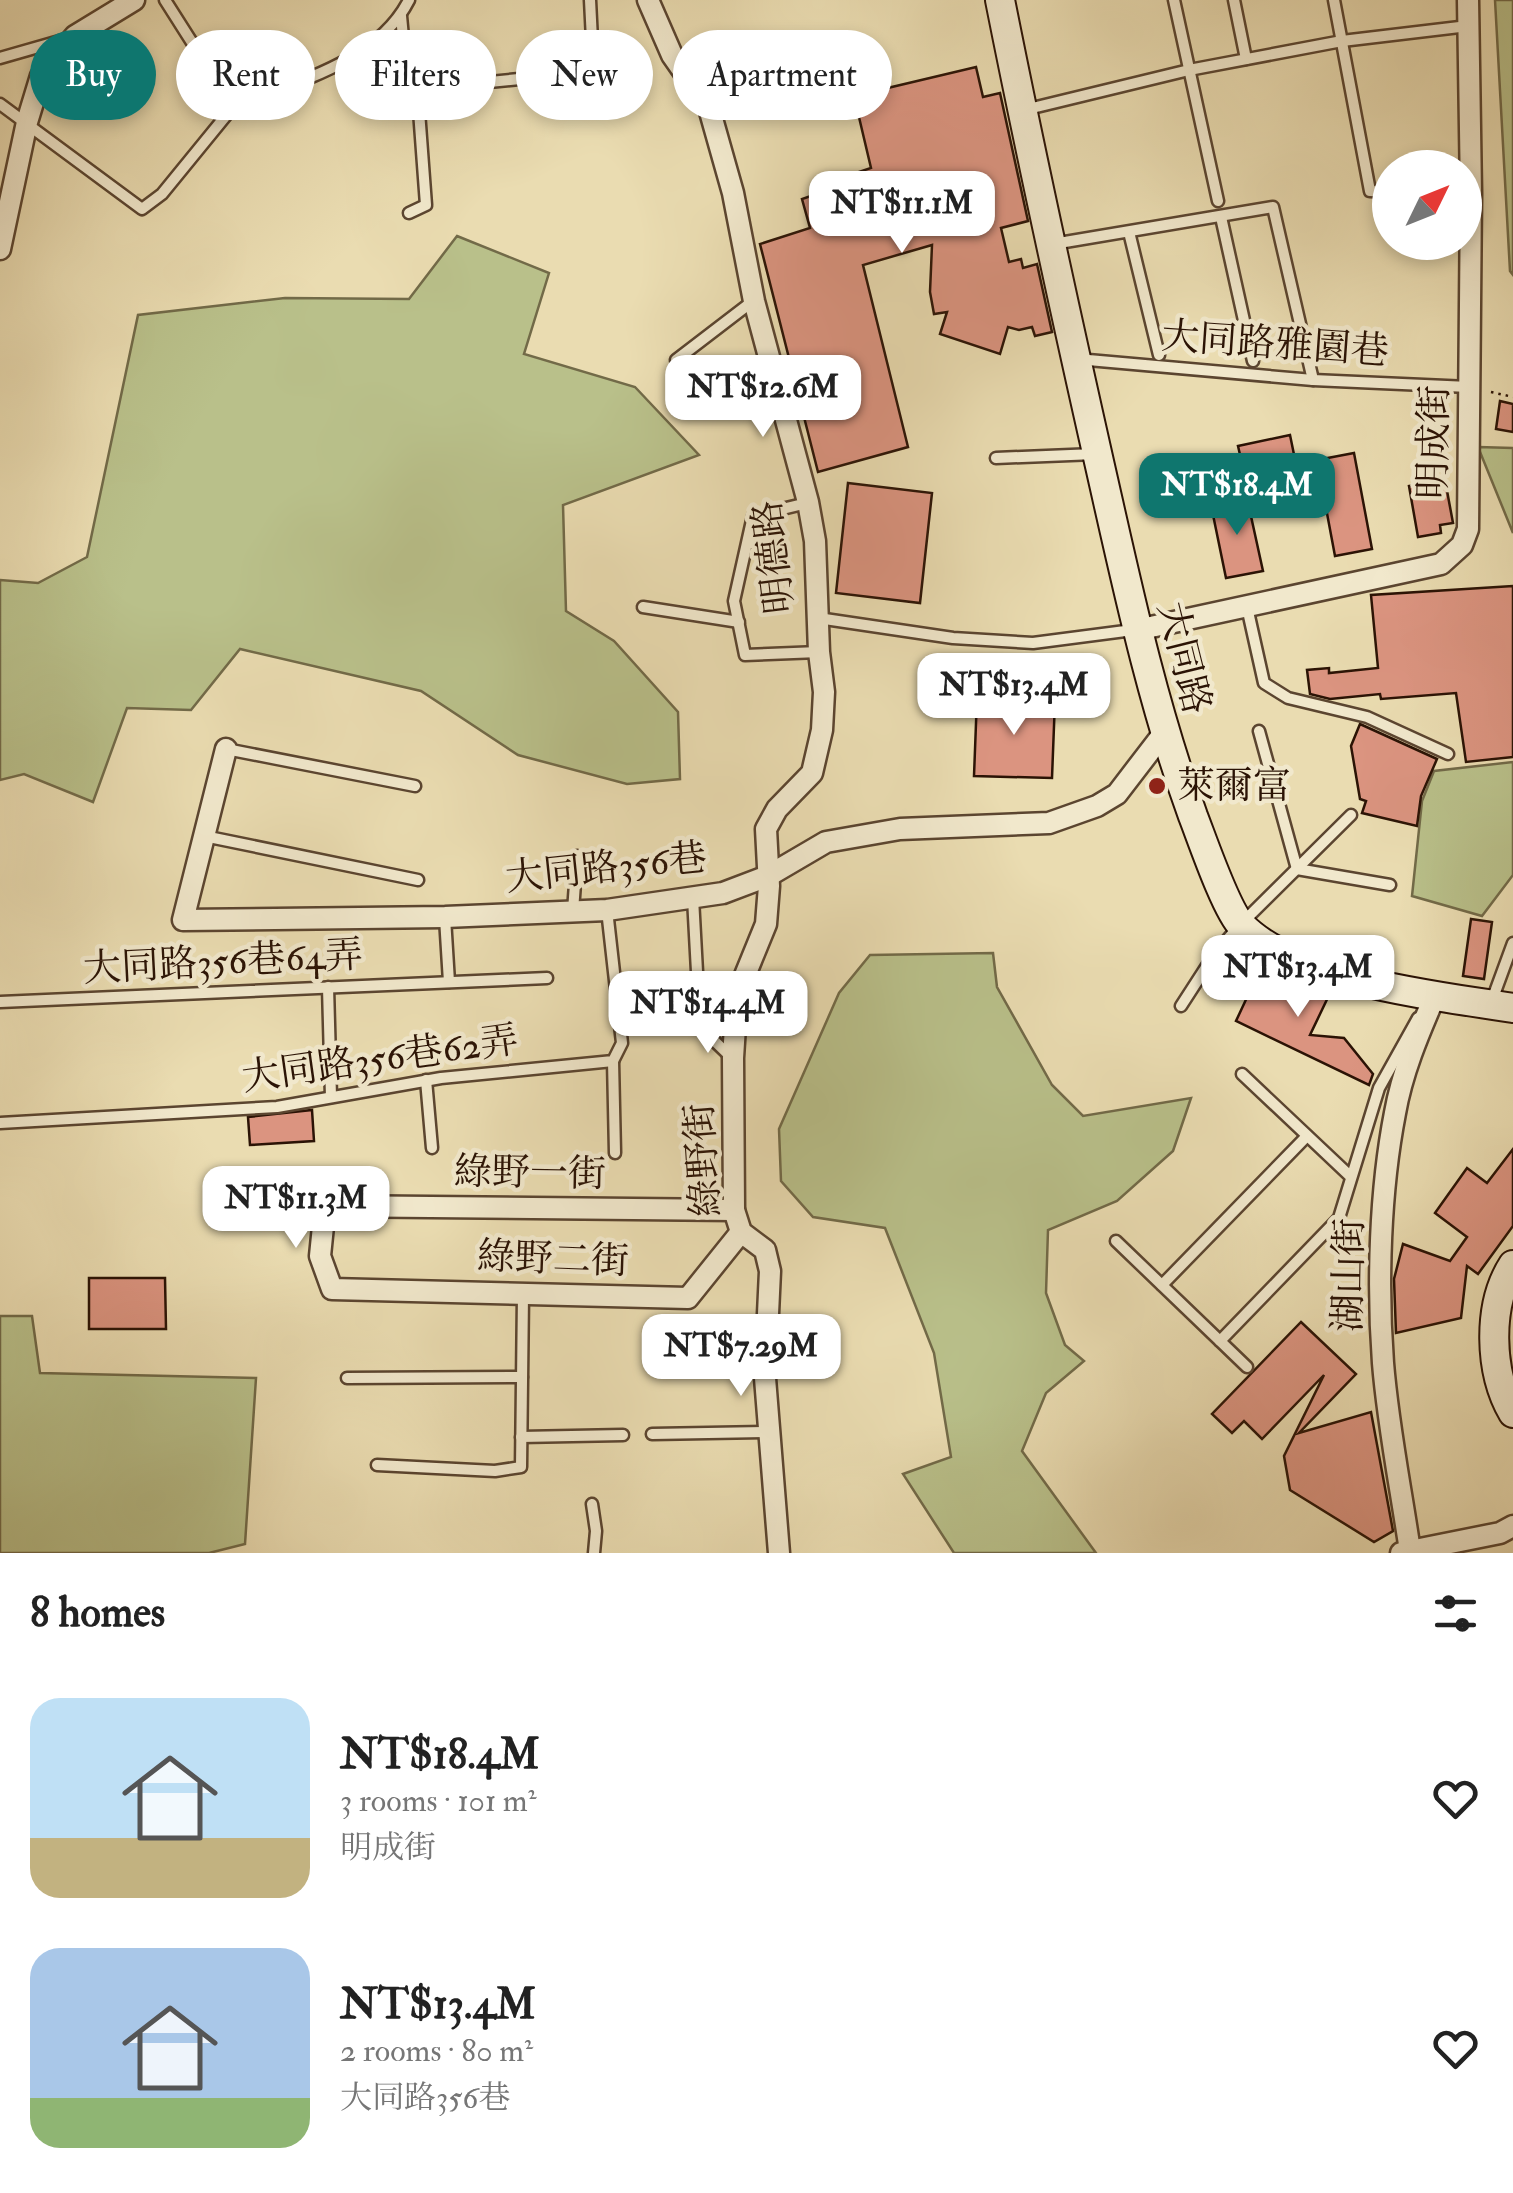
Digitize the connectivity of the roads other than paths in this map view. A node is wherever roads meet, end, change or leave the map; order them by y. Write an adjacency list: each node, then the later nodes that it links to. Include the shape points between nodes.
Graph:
1 (134, 0): 13 (street)
2 (166, 0): 14 (lane)
3 (409, 0): 11 (lane)
4 (590, 0): 22 (lane, via 593,60 580,73)
5 (648, 0): 38 (street, 明德路, via 672,54 708,108 734,193)
6 (1000, 0): 24 (street, 大同路)
7 (1174, 0): 20 (lane)
8 (1234, 0): 19 (lane)
9 (1334, 0): 16 (lane)
10 (1468, 0): 12 (street, 明成街)
11 (401, 16): 15 (lane); 21 (lane, via 360,54)
12 (1470, 26): 16 (lane); 29 (street, 明成街)
13 (86, 30)
14 (185, 30)
15 (402, 30)
16 (1342, 41): 19 (lane); 30 (lane)
17 (30, 49): 18 (lane)
18 (0, 58)
19 (1246, 59): 20 (lane)
20 (1188, 70): 24 (lane); 31 (lane)
21 (315, 73)
22 (496, 81)
23 (0, 104): 28 (lane)
24 (1022, 110): 35 (street, 大同路)
25 (30, 112): 28 (street)
26 (222, 120): 28 (lane, via 142,209)
27 (420, 120): 32 (lane, via 426,204)
28 (27, 122): 36 (street)
29 (1469, 150)
30 (1372, 191)
31 (1218, 201)
32 (410, 213)
33 (1222, 218): 34 (lane); 42 (lane); 43 (lane, via 1273,207)
34 (1129, 232): 35 (lane); 39 (lane)
35 (1052, 244): 40 (street, 大同路)
36 (0, 249)
37 (1469, 260): 44 (street, 明成街)
38 (754, 301): 41 (lane); 47 (street, 明德路)
39 (1159, 356)
40 (1076, 359): 43 (lane, 大同路雅園巷); 45 (street, 大同路)
41 (676, 360)
42 (1253, 361)
43 (1313, 380): 44 (lane, 大同路雅園巷)
44 (1470, 387): 48 (street, 明成街, via 1468,529 1462,546 1441,564)
45 (1098, 454): 46 (lane); 52 (street, 大同路)
46 (996, 458)
47 (808, 502): 50 (street, 明德路); 51 (lane, via 753,516 734,601)
48 (1247, 606): 52 (street, 明成街); 57 (lane, via 1264,683 1288,698 1367,717)
49 (644, 607): 51 (lane)
50 (817, 618): 52 (lane, via 1033,643); 53 (street, 明德路)
51 (738, 622): 53 (lane, via 745,655)
52 (1137, 630): 55 (street, 大同路)
53 (818, 652): 63 (street, 明德路, via 824,692 819,744 812,773 766,829)
54 (1258, 730): 62 (lane)
55 (1163, 734): 63 (street, 大同路356巷, via 1117,794 1097,806 1049,823 900,829 826,842); 70 (street, 大同路)
56 (226, 749): 58 (lane); 60 (street, 大同路356巷)
57 (1448, 754)
58 (414, 786)
59 (1351, 815): 62 (lane)
60 (204, 836): 64 (lane); 69 (street, 大同路356巷, via 184,920)
61 (577, 856): 68 (lane)
62 (1297, 869): 65 (lane); 70 (lane)
63 (768, 876): 66 (street, 大同路356巷); 79 (street, 綠野街, via 766,924 737,995)
64 (418, 880)
65 (1390, 885)
66 (693, 898): 67 (street, 大同路356巷); 79 (lane, via 700,1027)
67 (608, 910): 68 (street, 大同路356巷); 80 (lane, via 622,1043)
68 (573, 911): 69 (street, 大同路356巷)
69 (446, 917): 73 (lane)
70 (1240, 925): 75 (street, via 1290,958); 77 (lane)
71 (1513, 943): 78 (lane)
72 (547, 978): 73 (lane, 大同路356巷64弄)
73 (449, 982): 74 (lane, 大同路356巷64弄)
74 (328, 987): 76 (lane, 大同路356巷64弄); 83 (lane)
75 (1434, 998): 78 (street); 88 (lane, via 1379,1088); 108 (street, 湖山街, via 1395,1112 1386,1187 1384,1366)
76 (0, 1002)
77 (1181, 1006)
78 (1502, 1006)
79 (733, 1058): 89 (street, 綠野街)
80 (614, 1060): 82 (lane, 大同路356巷62弄); 87 (lane)
81 (1242, 1074): 85 (lane)
82 (426, 1080): 83 (lane, 大同路356巷62弄); 86 (lane)
83 (331, 1098): 84 (lane, 大同路356巷62弄)
84 (0, 1123)
85 (1307, 1136): 88 (lane); 93 (lane)
86 (432, 1148)
87 (616, 1153)
88 (1350, 1176): 96 (lane, via 1340,1218)
89 (734, 1210): 90 (street, 綠野街); 94 (street, 綠野一街, via 325,1206 320,1256)
90 (741, 1232): 95 (street, 綠野二街, via 688,1298); 101 (street, 綠野街, via 765,1250 770,1271)
91 (1116, 1241): 93 (lane)
92 (1513, 1265): 100 (street, via 1503,1280 1496,1341)
93 (1162, 1285): 96 (lane)
94 (332, 1288): 95 (street, 綠野二街)
95 (523, 1294): 98 (lane)
96 (1220, 1341): 97 (lane)
97 (1247, 1367)
98 (522, 1377): 99 (lane); 104 (lane)
99 (347, 1378)
100 (1513, 1414)
101 (769, 1432): 102 (lane); 110 (street, 綠野街)
102 (652, 1434)
103 (623, 1435): 104 (lane)
104 (521, 1437): 105 (lane, via 521,1467 495,1472)
105 (377, 1465)
106 (592, 1504): 109 (lane)
107 (1509, 1531): 108 (street)
108 (1407, 1552)
109 (594, 1553)
110 (778, 1553)

